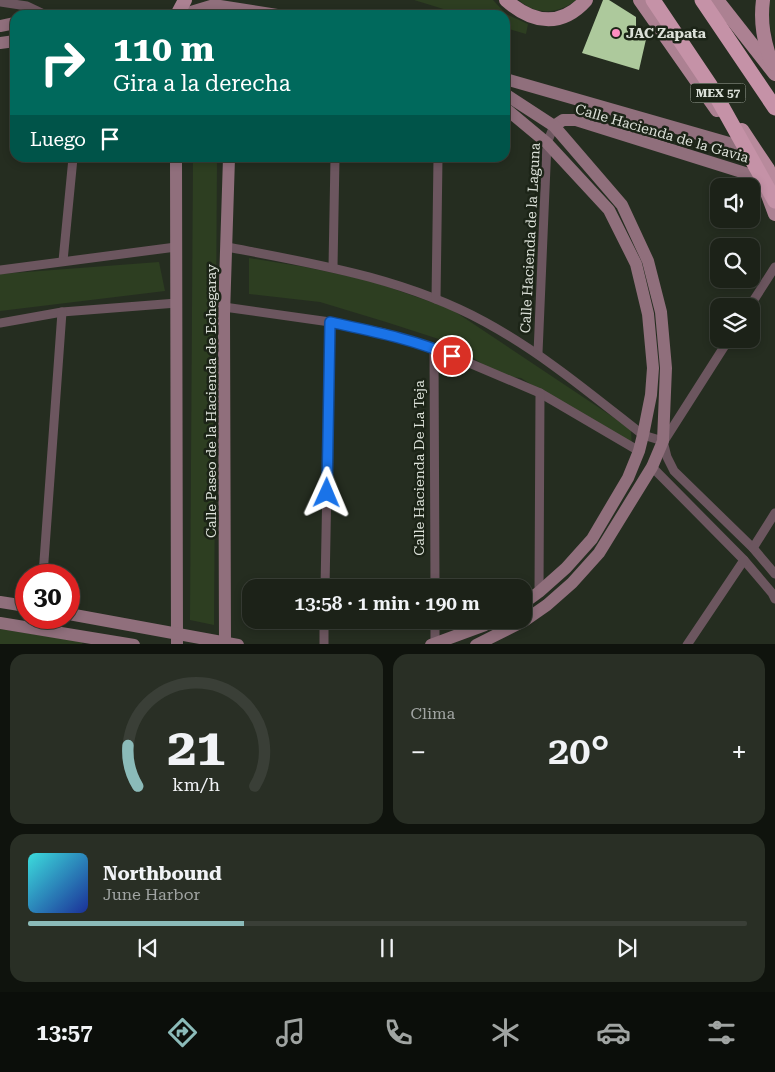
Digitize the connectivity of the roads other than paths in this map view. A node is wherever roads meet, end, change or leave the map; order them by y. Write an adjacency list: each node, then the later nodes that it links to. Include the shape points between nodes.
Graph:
1 (506, 0): 2 (main road, via 534,18 557,19 577,10)
2 (586, 0)
3 (640, 0): 25 (main road)
4 (653, 0): 33 (highway, via 710,85)
5 (661, 0): 32 (highway, MEX 57, via 768,168)
6 (697, 0): 22 (highway, MEX 57)
7 (702, 0): 20 (highway)
8 (710, 0): 18 (highway)
9 (717, 0): 16 (main road)
10 (763, 0): 16 (main road, via 762,34)
11 (0, 2): 13 (street)
12 (232, 8): 14 (main road, via 214,5); 15 (main road)
13 (35, 10)
14 (198, 10)
15 (245, 10)
16 (775, 74)
17 (510, 80): 25 (main road, Calle Hacienda de la Gavia)
18 (775, 96)
19 (510, 97): 23 (main road)
20 (775, 108)
21 (510, 112): 24 (main road)
22 (775, 117)
23 (554, 126): 24 (street, Calle Hacienda de la Laguna); 31 (main road, Calle Hacienda de la Gavia, via 564,120 576,120); 53 (main road, via 622,206 648,261 661,312 666,368)
24 (547, 143): 50 (street, Calle Hacienda de la Laguna); 52 (main road, via 609,210 636,264 648,314 653,368)
25 (743, 147): 31 (main road)
26 (73, 162): 37 (street)
27 (176, 162): 35 (main road)
28 (229, 162): 36 (main road, Calle Paseo de la Hacienda de Echegaray)
29 (335, 162): 38 (street)
30 (438, 162): 42 (street)
31 (761, 178): 34 (main road)
32 (775, 186)
33 (775, 201)
34 (775, 214)
35 (176, 247): 37 (street); 43 (main road)
36 (227, 247): 38 (street); 44 (main road, Calle Paseo de la Hacienda de Echegaray)
37 (63, 260): 40 (street)
38 (333, 267): 42 (street, via 379,278)
39 (775, 267): 41 (street)
40 (0, 270)
41 (755, 298)
42 (436, 299): 50 (street)
43 (177, 303): 45 (street); 75 (main road)
44 (224, 307): 46 (street); 78 (main road, Calle Paseo de la Hacienda de Echegaray)
45 (62, 312): 47 (street); 61 (street)
46 (330, 322): 48 (street); 63 (street)
47 (0, 323)
48 (434, 348): 51 (street); 64 (street, Calle Hacienda De La Teja)
49 (723, 348): 53 (street)
50 (538, 353): 52 (street)
51 (540, 393): 54 (street); 65 (street)
52 (643, 434): 53 (street); 54 (main road)
53 (663, 441): 55 (main road); 59 (street, via 674,471)
54 (639, 451): 56 (main road)
55 (652, 467): 57 (main road); 60 (street)
56 (628, 478): 57 (street); 65 (main road, via 592,539)
57 (640, 486): 81 (main road, via 599,553 572,583 524,621)
58 (775, 513): 59 (street)
59 (753, 548): 62 (street)
60 (744, 560): 67 (street); 82 (street)
61 (44, 564)
62 (775, 574)
63 (325, 579)
64 (435, 579)
65 (539, 592): 66 (main road)
66 (532, 597)
67 (775, 599)
68 (0, 602): 69 (main road)
69 (15, 604)
70 (80, 617): 75 (main road)
71 (0, 623): 76 (main road)
72 (324, 629): 79 (street)
73 (435, 629): 80 (street)
74 (474, 629): 80 (main road)
75 (177, 639): 78 (main road)
76 (92, 641): 77 (main road)
77 (134, 644)
78 (229, 644)
79 (324, 644)
80 (434, 644)
81 (476, 644)
82 (687, 644)

